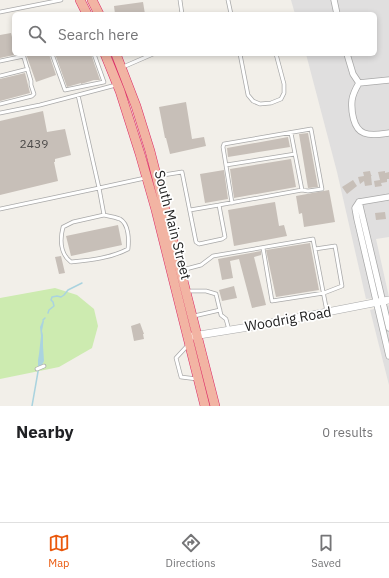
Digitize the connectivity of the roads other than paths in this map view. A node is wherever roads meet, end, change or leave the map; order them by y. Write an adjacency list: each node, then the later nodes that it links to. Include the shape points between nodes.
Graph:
1 (61, 0): 7 (lane)
2 (80, 0): 8 (highway)
3 (92, 0): 9 (highway)
4 (180, 0): 10 (lane)
5 (228, 0): 11 (lane)
6 (334, 0): 12 (street)
7 (0, 12)
8 (86, 12)
9 (98, 12)
10 (182, 12)
11 (231, 12)
12 (337, 12)
13 (19, 56): 23 (lane)
14 (23, 56): 25 (lane)
15 (53, 56): 16 (lane, via 65,90 104,82)
16 (95, 56)
17 (106, 56): 30 (highway, South Main Street)
18 (117, 56): 24 (highway, South Main Street)
19 (148, 56): 24 (lane)
20 (240, 56): 21 (lane, via 248,95 260,104 281,99 284,94)
21 (277, 56)
22 (348, 56): 29 (street, via 353,74)
23 (0, 61)
24 (122, 67): 28 (highway, South Main Street)
25 (28, 70): 26 (lane); 32 (lane, via 34,94)
26 (0, 76)
27 (389, 80): 29 (street)
28 (127, 82): 30 (lane); 38 (highway, South Main Street, via 143,127)
29 (359, 82): 35 (street, via 353,93 352,104 356,124 365,134)
30 (117, 84): 31 (lane); 39 (highway, South Main Street)
31 (78, 95): 33 (lane); 40 (lane)
32 (0, 104)
33 (0, 112)
34 (291, 132): 36 (lane); 37 (lane, via 224,144); 41 (lane, via 311,129 322,189)
35 (389, 132)
36 (295, 154): 37 (lane); 41 (lane)
37 (226, 165): 43 (lane)
38 (156, 176): 39 (lane); 46 (lane, via 182,172); 50 (highway, South Main Street)
39 (147, 178): 40 (lane); 59 (highway, South Main Street)
40 (99, 188): 45 (lane); 47 (lane)
41 (302, 190): 43 (lane)
42 (389, 197): 53 (street, via 359,202 355,208)
43 (232, 203): 44 (lane)
44 (219, 205): 46 (lane); 46 (lane, via 225,236 199,244 196,242)
45 (0, 209)
46 (190, 210)
47 (104, 214): 47 (lane, via 63,227 60,237 66,259 71,262 99,258 128,249 126,226 121,219)
48 (263, 248): 49 (lane, via 313,239); 50 (lane, via 213,256 201,265); 52 (lane, via 272,301)
49 (315, 249): 52 (lane); 52 (lane, via 335,246 342,286)
50 (181, 271): 51 (highway, South Main Street)
51 (186, 291): 54 (lane, via 216,294); 56 (highway, South Main Street)
52 (324, 293): 55 (lane)
53 (382, 301): 55 (street, Woodrig Road); 57 (street); 60 (street)
54 (220, 310): 56 (lane); 58 (lane)
55 (327, 312): 58 (street, Woodrig Road)
56 (192, 316): 59 (highway, South Main Street)
57 (389, 328)
58 (229, 330): 59 (street, Woodrig Road)
59 (189, 335): 63 (highway, South Main Street); 63 (lane, via 176,358 182,377); 65 (highway, South Main Street)
60 (389, 356)
61 (44, 366): 62 (lane)
62 (38, 369)
63 (198, 379): 64 (highway, South Main Street)
64 (205, 406)
65 (215, 406)

